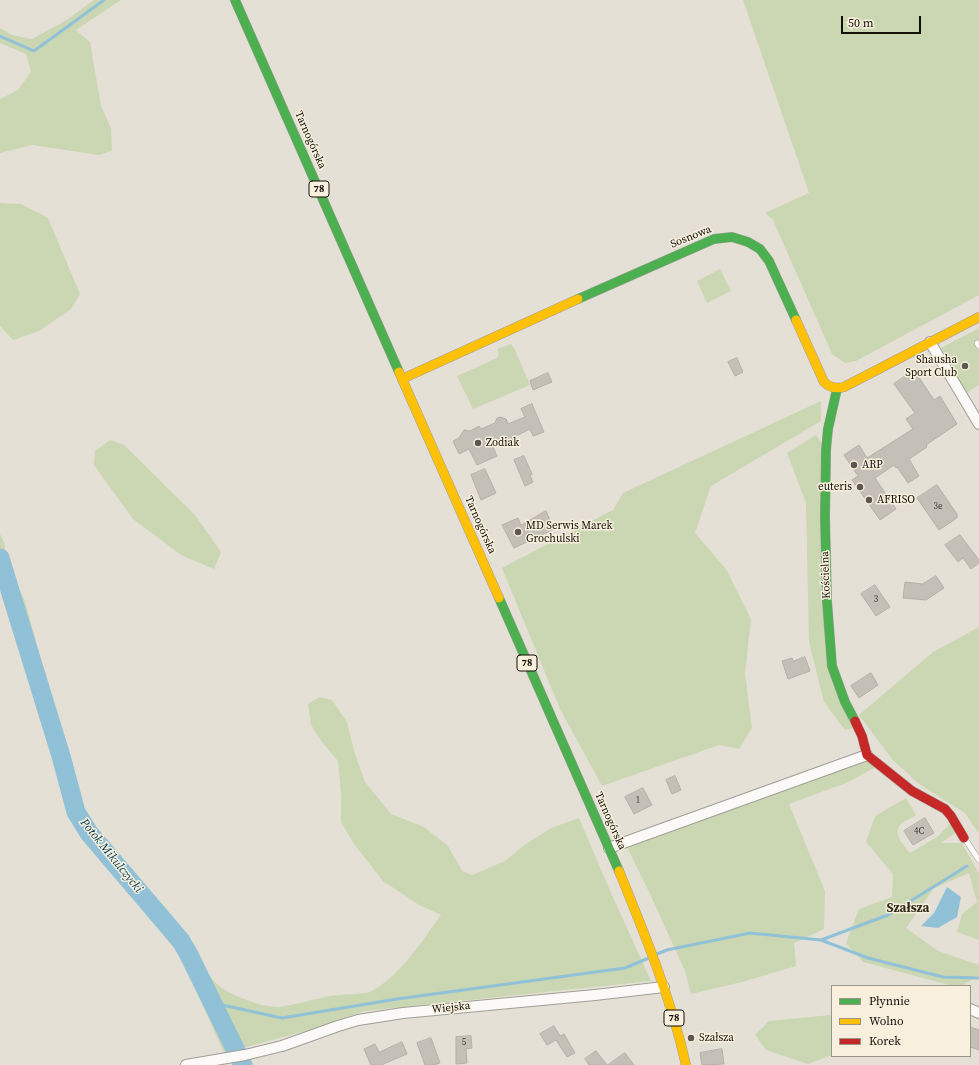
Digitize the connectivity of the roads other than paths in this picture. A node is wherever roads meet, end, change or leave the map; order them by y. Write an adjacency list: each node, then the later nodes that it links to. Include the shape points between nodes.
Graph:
1 (235, 0): 4 (street, Tarnogórska / 78)
2 (979, 317): 3 (street)
3 (930, 342): 5 (street); 6 (street)
4 (402, 379): 5 (street, Sosnowa, via 714,239 732,237 760,249 769,261 824,382 828,387); 9 (street, Tarnogórska / 78)
5 (836, 389): 7 (street, Kościelna, via 826,450 825,569 829,632 832,666 836,679 862,736)
6 (979, 424)
7 (867, 755): 8 (street, via 909,792 945,809); 9 (street)
8 (964, 838): 10 (lane)
9 (609, 848): 11 (street, Tarnogórska / 78)
10 (979, 860)
11 (664, 987): 12 (street, Wiejska, via 410,1012 358,1020 245,1056); 13 (street, Tarnogórska / 78, via 680,1035)
12 (186, 1065)
13 (686, 1065)

